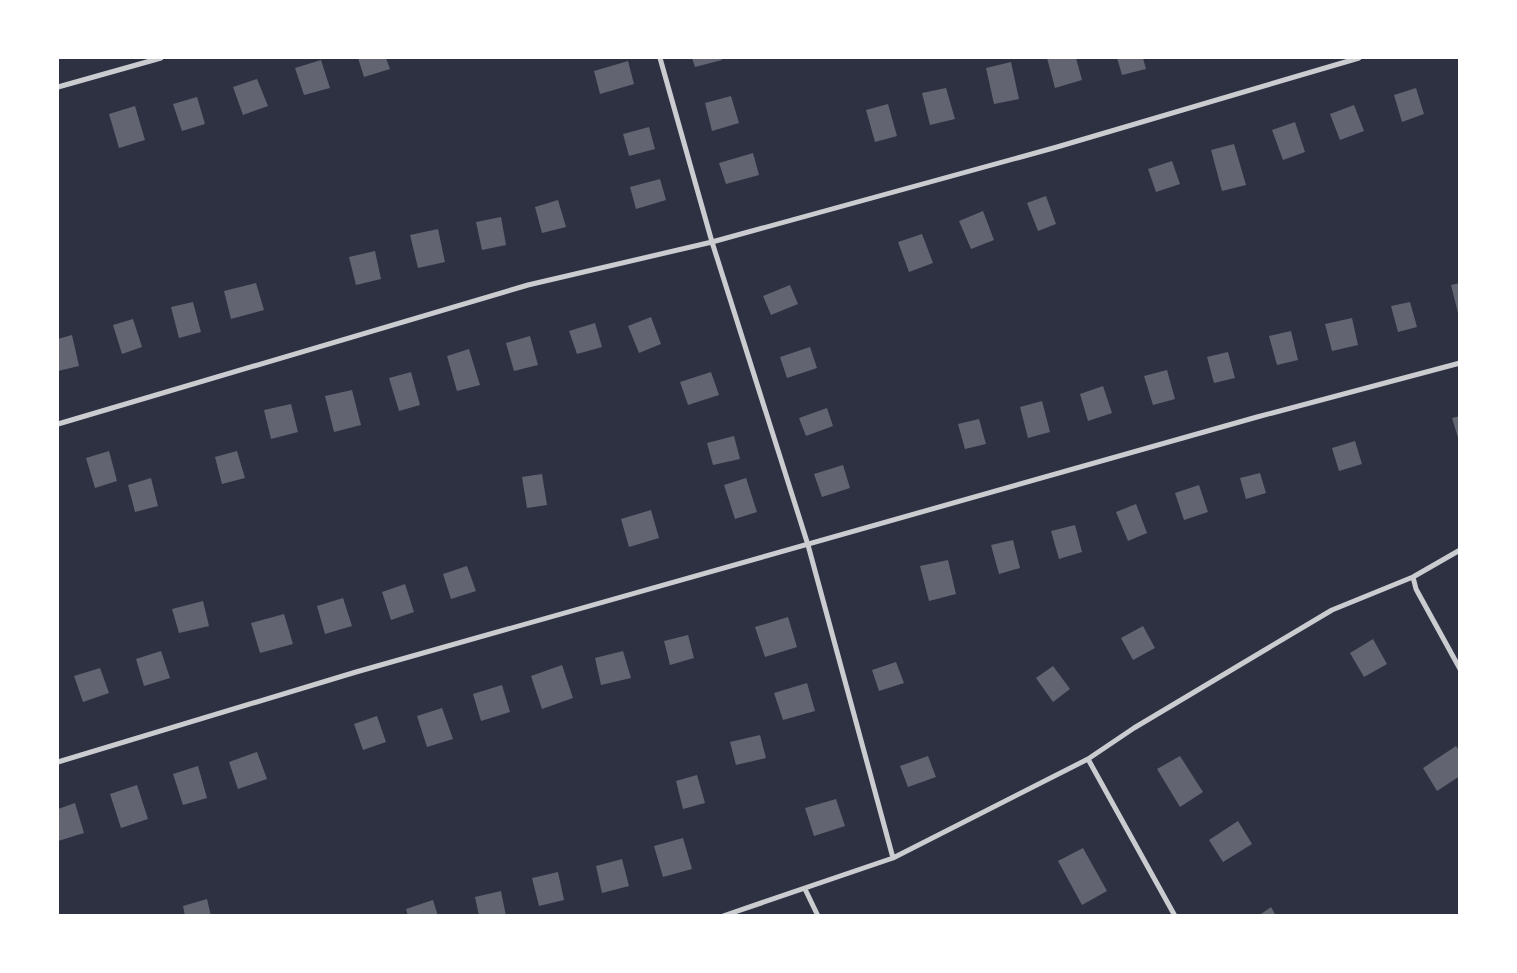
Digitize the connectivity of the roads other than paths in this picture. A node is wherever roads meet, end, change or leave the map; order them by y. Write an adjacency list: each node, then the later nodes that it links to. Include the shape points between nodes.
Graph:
1 (161, 58): 4 (street)
2 (660, 58): 5 (street)
3 (1359, 58): 5 (street, via 1057,147)
4 (58, 87)
5 (712, 242): 7 (street, via 528,285); 8 (street)
6 (1460, 363): 8 (street)
7 (58, 424)
8 (808, 545): 13 (street, via 356,672); 14 (street)
9 (1460, 550): 10 (street)
10 (1413, 577): 11 (street, via 1416,590); 12 (street, via 1332,610)
11 (1460, 669)
12 (1088, 759): 14 (street); 18 (street)
13 (58, 762)
14 (893, 858): 15 (street)
15 (805, 889): 16 (street); 17 (street)
16 (723, 916)
17 (818, 916)
18 (1175, 916)

